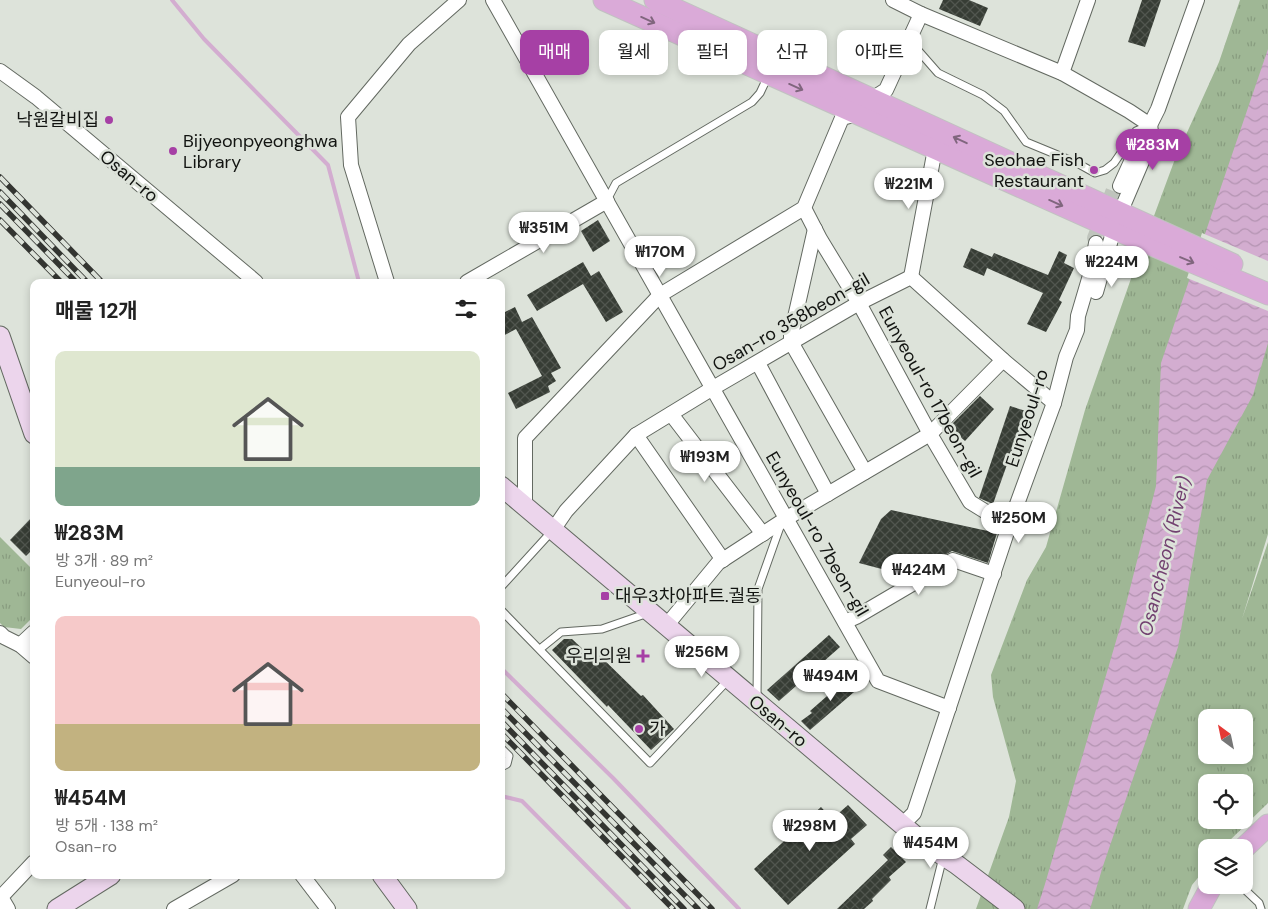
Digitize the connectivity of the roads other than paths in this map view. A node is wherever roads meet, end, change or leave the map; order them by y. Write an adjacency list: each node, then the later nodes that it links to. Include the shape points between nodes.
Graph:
1 (460, 0): 28 (street, via 408,44 348,117 351,165)
2 (493, 0): 21 (street, Eunyeoul-ro 7beon-gil)
3 (604, 0): 11 (main road, one-way to 11)
4 (655, 0): 17 (main road)
5 (893, 0): 8 (street)
6 (1088, 0): 13 (street)
7 (1197, 0): 18 (street)
8 (921, 14): 9 (street); 13 (street)
9 (914, 30)
10 (922, 55): 18 (lane, via 938,74 983,95 1004,111 1026,142 1096,173 1114,163 1136,130)
11 (757, 69)
12 (0, 71): 27 (street, Osan-ro, via 36,97)
13 (1062, 73): 18 (street)
14 (769, 75): 21 (lane, via 752,102 616,183)
15 (772, 75): 17 (main road, one-way to 17)
16 (893, 75): 17 (street, via 886,90)
17 (864, 106): 19 (main road); 22 (street, via 842,118); 23 (main road, one-way to 17)
18 (1150, 126): 20 (street); 23 (street, via 1152,138)
19 (935, 149): 23 (main road, one-way to 23); 26 (street)
20 (1120, 186)
21 (607, 201): 29 (street); 32 (street, Eunyeoul-ro 7beon-gil)
22 (804, 208): 24 (street, Eunyeoul-ro 17beon-gil); 32 (street)
23 (1123, 224): 30 (main road); 31 (main road, one-way to 31); 34 (street, via 1088,316)
24 (814, 229): 33 (street, Eunyeoul-ro 17beon-gil); 36 (street)
25 (1096, 243): 34 (street, Eunyeoul-ro)
26 (911, 277): 33 (street, Osan-ro 358beon-gil); 37 (street)
27 (252, 279)
28 (386, 279)
29 (472, 279)
30 (1268, 280)
31 (1268, 294)
32 (660, 295): 39 (street, Eunyeoul-ro 7beon-gil); 48 (street, via 525,438)
33 (859, 302): 36 (street, Osan-ro 358beon-gil); 43 (street, Eunyeoul-ro 17beon-gil)
34 (1077, 330): 40 (street, Eunyeoul-ro)
35 (0, 336): 42 (street)
36 (791, 342): 38 (street, Osan-ro 358beon-gil); 45 (street)
37 (1003, 360): 40 (street); 43 (street)
38 (758, 362): 39 (street, Osan-ro 358beon-gil); 47 (street)
39 (713, 388): 41 (street, Osan-ro 358beon-gil); 49 (street, Eunyeoul-ro 7beon-gil)
40 (1054, 403): 50 (street, Eunyeoul-ro)
41 (671, 414): 44 (street, Osan-ro 358beon-gil); 52 (street)
42 (30, 422)
43 (930, 434): 45 (street); 50 (street, Eunyeoul-ro 17beon-gil, via 970,502)
44 (636, 435): 51 (street, Osan-ro 358beon-gil, via 566,511); 53 (street)
45 (865, 472): 47 (street)
46 (505, 489): 48 (street, Osan-ro)
47 (828, 494): 49 (street)
48 (526, 507): 51 (street, Osan-ro)
49 (784, 520): 52 (street); 58 (street, Eunyeoul-ro 7beon-gil); 66 (lane, via 758,589)
50 (1009, 526): 54 (street, Eunyeoul-ro)
51 (553, 530): 55 (lane); 56 (street, Osan-ro)
52 (763, 534): 53 (street)
53 (723, 560): 59 (street)
54 (994, 574): 58 (street, via 953,560); 67 (street, Eunyeoul-ro)
55 (505, 584)
56 (650, 612): 59 (street, Osan-ro); 63 (lane, via 602,629 561,632)
57 (505, 614): 63 (lane)
58 (845, 622): 67 (street, Eunyeoul-ro 7beon-gil, via 878,681)
59 (666, 626): 65 (street, Osan-ro)
60 (0, 633): 62 (street)
61 (30, 635): 62 (street)
62 (20, 644): 64 (street)
63 (540, 649): 65 (lane, via 650,763)
64 (30, 653)
65 (729, 679): 66 (street, Osan-ro)
66 (757, 703): 70 (street, Osan-ro)
67 (949, 708): 70 (street, Eunyeoul-ro, via 914,813)
68 (505, 752): 69 (lane, via 510,756)
69 (505, 765)
70 (902, 825): 73 (street, Osan-ro)
71 (1268, 825): 72 (main road)
72 (1253, 839)
73 (950, 860): 86 (lane); 87 (street, Osan-ro)
74 (30, 866): 81 (street, via 1,897)
75 (105, 879): 82 (street)
76 (226, 879): 83 (street)
77 (305, 879): 84 (street)
78 (385, 879): 85 (street)
79 (1207, 894): 88 (main road)
80 (1249, 894): 89 (lane)
81 (4, 903)
82 (57, 909)
83 (174, 909)
84 (328, 909)
85 (407, 909)
86 (930, 909)
87 (1015, 909)
88 (1199, 909)
89 (1261, 909)

